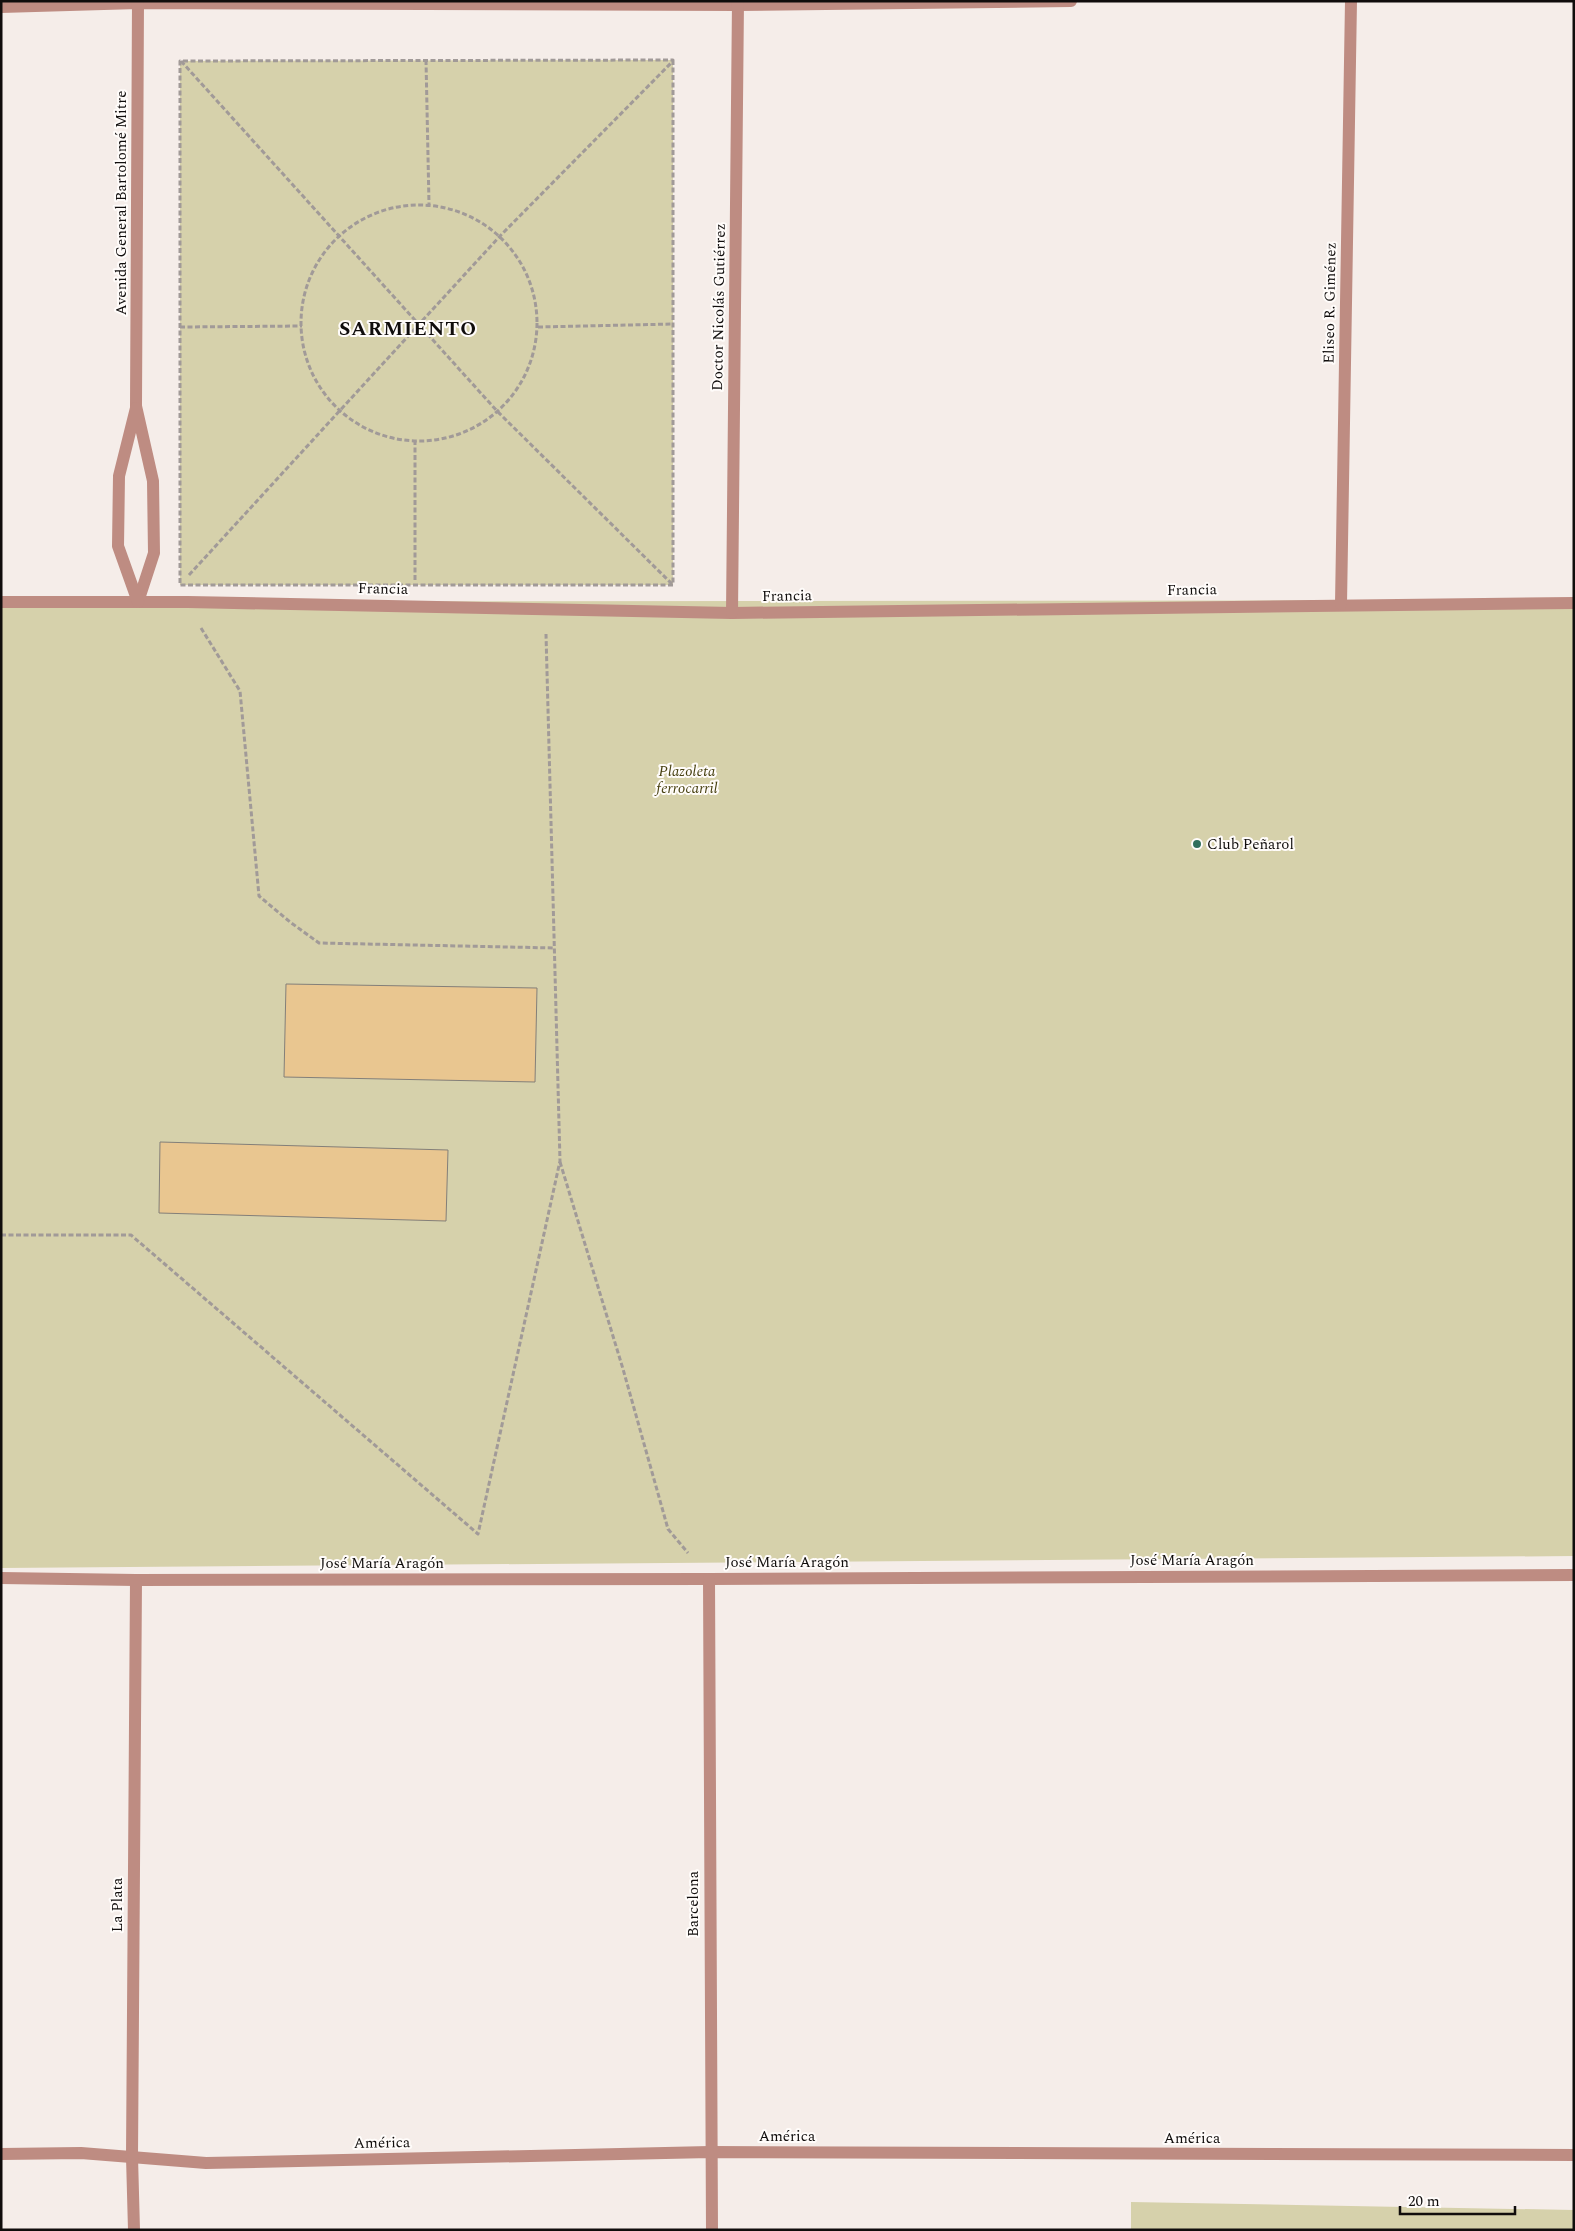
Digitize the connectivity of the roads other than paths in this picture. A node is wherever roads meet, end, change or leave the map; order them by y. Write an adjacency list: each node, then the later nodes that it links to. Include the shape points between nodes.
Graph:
1 (1071, 1): 4 (street)
2 (1351, 1): 10 (street, Eliseo R. Giménez)
3 (138, 2): 4 (street); 5 (street); 6 (street, Avenida General Bartolomé Mitre)
4 (738, 3): 11 (street, Doctor Nicolás Gutiérrez)
5 (1, 7)
6 (136, 406): 8 (street, Avenida General Bartolomé Mitre, via 153,480 154,552); 8 (street, Avenida General Bartolomé Mitre, via 119,476 118,546)
7 (1, 602): 8 (street, Francia)
8 (138, 602): 11 (street, Francia)
9 (1574, 602): 10 (street, Francia)
10 (1342, 604): 11 (street, Francia)
11 (732, 613)
12 (1574, 1574): 14 (street, José María Aragón)
13 (1, 1578): 15 (street, José María Aragón)
14 (709, 1579): 15 (street, José María Aragón); 16 (street, Barcelona)
15 (136, 1580): 19 (street, La Plata)
16 (710, 2152): 18 (street, América); 19 (street, América, via 206,2163); 21 (street, Barcelona)
17 (1, 2154): 19 (street, América, via 81,2152)
18 (1574, 2155)
19 (132, 2157): 20 (street, La Plata)
20 (134, 2230)
21 (712, 2230)

